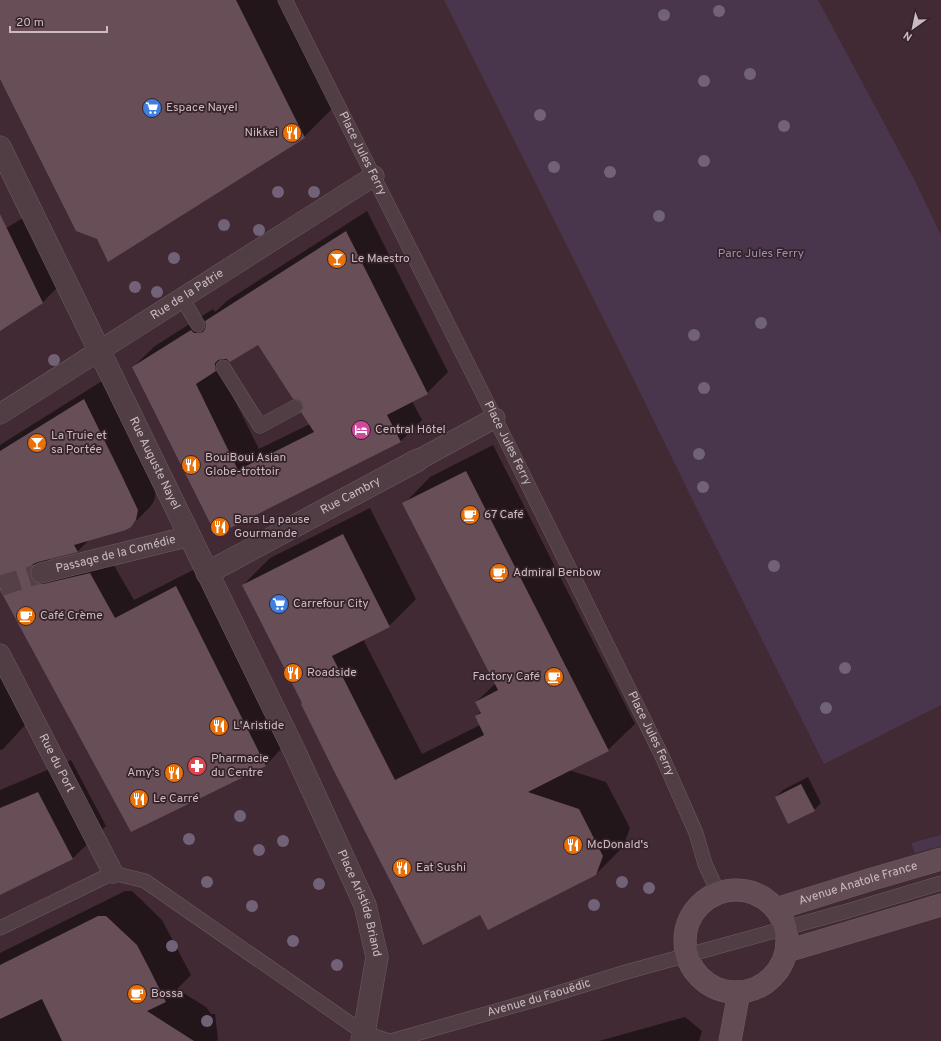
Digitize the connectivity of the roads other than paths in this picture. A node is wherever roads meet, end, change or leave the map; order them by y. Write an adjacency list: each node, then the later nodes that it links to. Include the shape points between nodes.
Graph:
1 (285, 0): 3 (lane, Place Jules Ferry)
2 (0, 147): 6 (street, Rue Auguste Nayel)
3 (374, 176): 4 (street, Rue de la Patrie); 10 (lane, Place Jules Ferry)
4 (182, 298): 5 (lane); 6 (street, Rue de la Patrie)
5 (198, 325)
6 (99, 351): 9 (street, Rue de la Patrie); 12 (street, Rue Auguste Nayel)
7 (223, 367): 8 (lane, via 260,426)
8 (296, 407)
9 (0, 414)
10 (495, 418): 11 (street, Rue Cambry); 20 (lane, Place Jules Ferry, via 661,754 696,833 704,864)
11 (418, 460): 14 (street, Rue Cambry)
12 (190, 536): 13 (street, Passage de la Comédie); 14 (street, Rue Auguste Nayel)
13 (40, 573)
14 (207, 573): 16 (street, Rue Auguste Nayel)
15 (0, 654): 18 (street, Rue du Port)
16 (308, 780): 28 (street, Place Aristide Briand, via 365,906 377,957)
17 (941, 859): 22 (main road, Avenue Anatole France)
18 (113, 872): 23 (lane); 28 (lane, via 145,881)
19 (941, 883): 24 (lane, Avenue Anatole France)
20 (718, 892): 22 (main road, via 750,891 764,898); 26 (main road, via 704,900 694,911 687,925)
21 (941, 905): 25 (main road)
22 (776, 909): 24 (main road)
23 (0, 928)
24 (786, 928): 25 (main road); 26 (lane, Avenue Anatole France)
25 (786, 951): 27 (main road, via 781,966 770,980 756,989)
26 (686, 956): 27 (main road, via 694,971 707,983 722,991); 29 (lane, Avenue du Faouëdic)
27 (739, 992): 30 (main road)
28 (363, 1037): 29 (lane, Avenue du Faouëdic)
29 (390, 1041)
30 (730, 1041)

